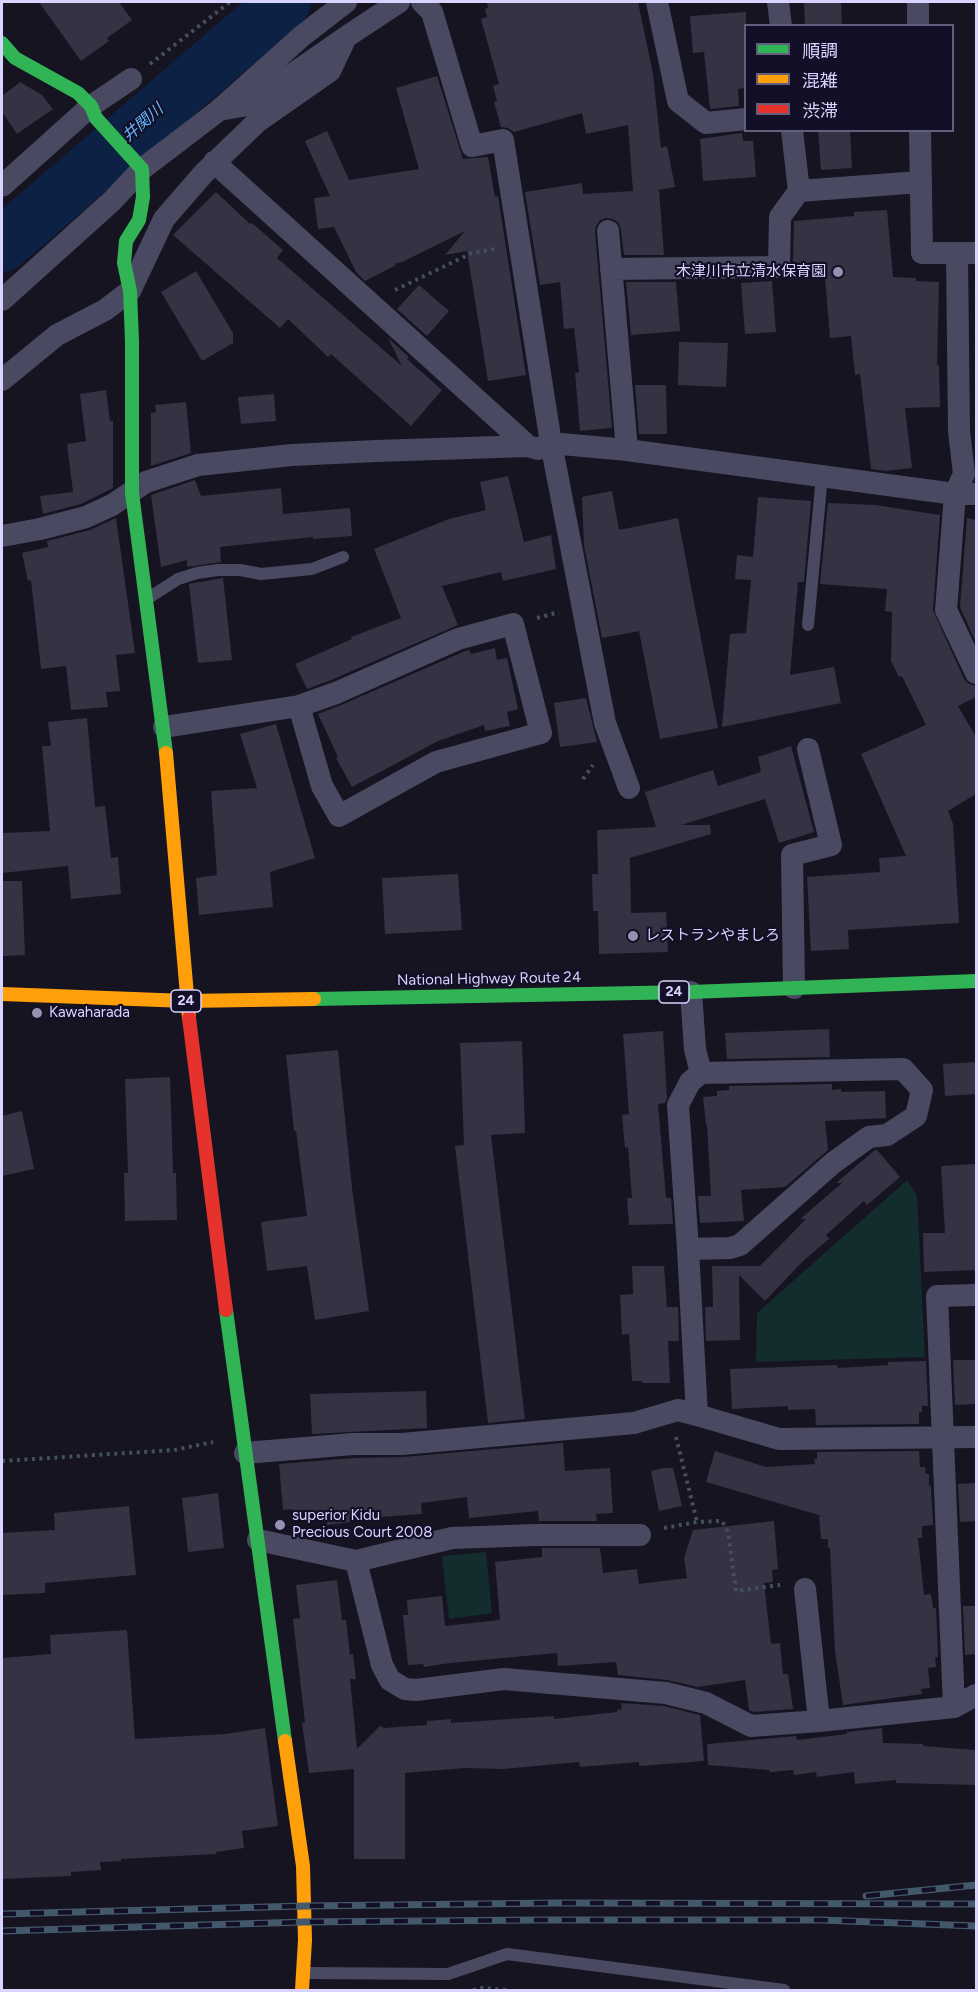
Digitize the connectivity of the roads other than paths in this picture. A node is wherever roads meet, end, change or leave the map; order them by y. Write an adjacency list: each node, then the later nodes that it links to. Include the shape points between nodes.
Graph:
1 (346, 2): 12 (street)
2 (399, 2): 9 (street)
3 (422, 2): 28 (street, via 432,12 438,29 472,146 502,140)
4 (657, 2): 14 (street, via 678,100 706,123)
5 (778, 2): 7 (street)
6 (918, 2): 8 (street)
7 (781, 24)
8 (918, 24)
9 (346, 37): 12 (street, via 248,105); 17 (street, via 330,71 257,123)
10 (2, 43): 13 (main road, via 15,58 78,93)
11 (131, 80): 13 (street)
12 (218, 111): 18 (street)
13 (94, 112): 18 (main road); 20 (street)
14 (744, 119)
15 (792, 132): 21 (street)
16 (920, 132): 19 (street)
17 (214, 162): 25 (street, via 164,219); 29 (street)
18 (139, 165): 25 (main road, via 143,197 139,220 126,241 124,263); 26 (street, via 112,201)
19 (920, 182): 21 (street); 23 (street, via 922,253)
20 (2, 186)
21 (799, 191): 24 (street, via 780,217 779,267)
22 (608, 231): 24 (street)
23 (967, 254): 33 (street, via 959,431)
24 (611, 269): 30 (street)
25 (130, 291): 27 (street, via 105,310 57,336); 32 (main road)
26 (2, 300)
27 (2, 380)
28 (551, 443): 29 (street, via 538,449); 30 (street); 42 (street, via 605,723)
29 (528, 446): 32 (street, via 292,455 198,465 146,482)
30 (627, 450): 31 (street)
31 (822, 476): 33 (street); 37 (lane)
32 (132, 493): 34 (street, via 86,517); 36 (main road)
33 (966, 494): 38 (street, via 946,610)
34 (2, 536)
35 (343, 557): 36 (lane, via 312,568 271,573 196,573)
36 (147, 599): 40 (main road)
37 (808, 625)
38 (976, 673)
39 (299, 706): 39 (street, via 458,639 513,624 541,733 436,762 339,816 322,786); 40 (street)
40 (164, 728): 47 (main road)
41 (808, 749): 44 (street, via 831,845 792,855)
42 (629, 788)
43 (976, 981): 44 (main road, National Highway Route 24 / 24)
44 (794, 988): 45 (main road, National Highway Route 24 / 24)
45 (691, 992): 47 (main road, National Highway Route 24 / 24); 48 (street)
46 (2, 994): 47 (main road, National Highway Route 24 / 24)
47 (186, 1001): 54 (main road)
48 (701, 1074): 49 (street, via 690,1082 678,1105); 49 (street, via 903,1070 922,1090 916,1116 887,1135 869,1137 842,1156 740,1245)
49 (688, 1249): 51 (street)
50 (976, 1296): 52 (street, via 937,1296)
51 (697, 1415): 52 (street, via 779,1439); 54 (street, via 678,1410 634,1423 402,1444)
52 (944, 1437): 53 (street); 60 (street)
53 (976, 1437)
54 (244, 1446): 56 (main road)
55 (640, 1535): 57 (street, via 452,1538)
56 (258, 1540): 57 (street); 62 (main road, via 303,1866)
57 (356, 1561): 61 (street, via 381,1665 390,1680 405,1689 504,1679 666,1693 706,1703 751,1726)
58 (805, 1589): 61 (street)
59 (976, 1695): 60 (street)
60 (954, 1707): 61 (street)
61 (819, 1721)
62 (304, 1973): 63 (main road); 64 (lane, via 448,1974 507,1954)
63 (302, 1990)
64 (784, 1990)

